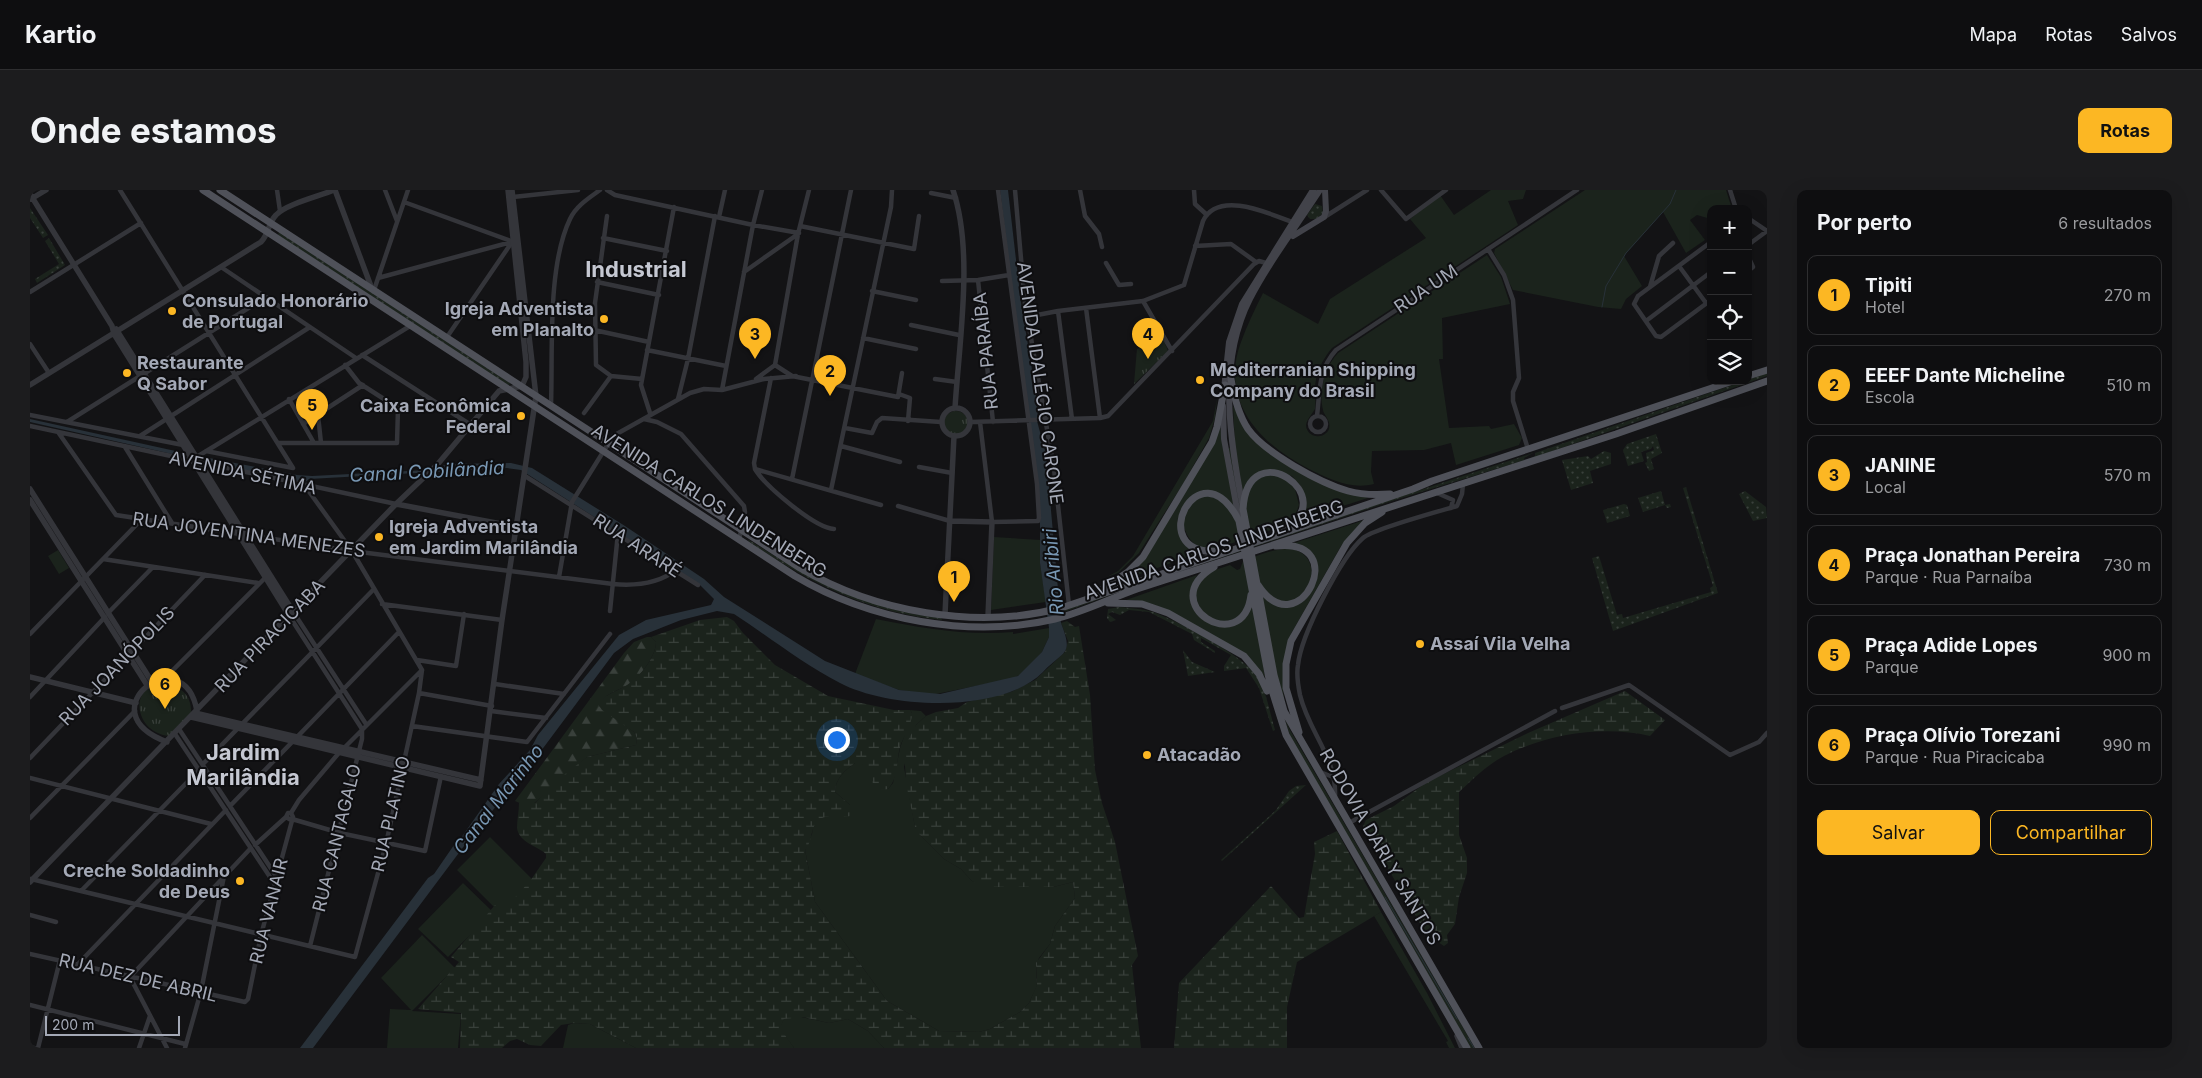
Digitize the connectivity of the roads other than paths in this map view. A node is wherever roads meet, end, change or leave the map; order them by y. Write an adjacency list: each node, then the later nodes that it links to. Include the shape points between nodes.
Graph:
1 (46, 190): 33 (street)
2 (120, 190): 52 (street)
3 (203, 190): 56 (main road, AVENIDA CARLOS LINDENBERG)
4 (220, 190): 49 (main road, AVENIDA CARLOS LINDENBERG)
5 (277, 190): 42 (street)
6 (335, 190): 42 (street); 88 (street)
7 (385, 190): 50 (street)
8 (408, 190): 35 (street)
9 (501, 190): 31 (street)
10 (578, 190): 31 (street)
11 (600, 190): 151 (street, via 574,214 562,245 552,314)
12 (607, 190): 41 (street, via 616,195)
13 (725, 190): 46 (street)
14 (762, 190): 53 (street)
15 (809, 190): 54 (street)
16 (851, 190): 58 (street)
17 (892, 190): 62 (street)
18 (953, 190): 34 (street)
19 (998, 190): 77 (street)
20 (1014, 190): 99 (street, AVENIDA IDALÉCIO CARONE)
21 (1080, 190): 67 (street, via 1085,216 1099,234)
22 (1194, 190): 43 (street, via 1195,204)
23 (1313, 190): 37 (main road)
24 (1320, 190): 36 (main road)
25 (1325, 190): 38 (main road)
26 (1367, 190): 40 (street)
27 (1382, 190): 28 (street, via 1406,219)
28 (1446, 190)
29 (1577, 190): 68 (street, RUA UM)
30 (1730, 190): 39 (street)
31 (510, 192): 60 (street)
32 (930, 193): 34 (street)
33 (31, 198): 73 (street)
34 (956, 198): 82 (street, via 963,238)
35 (404, 202): 50 (street); 60 (street)
36 (1313, 202): 37 (main road); 38 (main road); 63 (main road)
37 (1304, 204): 51 (main road)
38 (1325, 205): 40 (street); 47 (main road, via 1326,213)
39 (1735, 205)
40 (1342, 206): 47 (street)
41 (674, 207): 46 (street); 69 (street)
42 (280, 211): 49 (street)
43 (1207, 215): 51 (street, via 1220,206 1240,205); 66 (street)
44 (607, 216): 59 (street)
45 (919, 216): 62 (street, via 914,249)
46 (717, 217): 53 (street); 117 (street)
47 (1322, 218): 63 (main road)
48 (1752, 221): 55 (street)
49 (270, 222): 56 (street); 88 (main road, AVENIDA CARLOS LINDENBERG)
50 (397, 222): 79 (street)
51 (1292, 222): 72 (main road)
52 (141, 223): 73 (street); 87 (street)
53 (753, 225): 57 (street); 76 (street)
54 (800, 226): 57 (street); 58 (street)
55 (1767, 231): 61 (street)
56 (267, 232): 75 (street, via 261,242); 103 (main road, AVENIDA CARLOS LINDENBERG)
57 (799, 233): 76 (street); 119 (street)
58 (843, 234): 62 (street); 132 (street)
59 (603, 238): 69 (street); 83 (street)
60 (515, 241): 79 (street); 108 (street); 142 (street, via 526,374); 148 (street)
61 (1752, 242)
62 (882, 243): 89 (street)
63 (1286, 243): 134 (main road, via 1246,309 1235,345)
64 (1673, 244): 86 (street, via 1659,256)
65 (1707, 245): 74 (street)
66 (1195, 246): 70 (street, via 1228,243); 95 (street, via 1186,284)
67 (1102, 247)
68 (1488, 249): 158 (street, RUA UM, via 1336,350 1322,370); 187 (street, via 1504,275 1513,300 1518,378 1513,401)
69 (667, 251): 91 (street)
70 (1256, 262): 72 (street); 114 (street)
71 (1106, 263): 84 (street, via 1119,284)
72 (1266, 263): 140 (main road, via 1235,322 1228,349)
73 (74, 265): 90 (street); 105 (street)
74 (1679, 266): 85 (street); 86 (street)
75 (221, 267): 87 (street); 92 (street)
76 (744, 272): 120 (street)
77 (1009, 275): 80 (street, RUA PARAÍBA); 166 (street)
78 (1707, 275): 85 (street)
79 (378, 278): 88 (street)
80 (978, 280): 82 (street, RUA PARAÍBA); 171 (street, RUA PARAÍBA)
81 (942, 281): 82 (street, RUA PARAÍBA)
82 (963, 281): 107 (street)
83 (597, 282): 91 (street); 104 (street)
84 (1131, 284)
85 (1694, 284): 94 (street); 100 (street)
86 (1650, 286): 100 (street, via 1635,299 1635,307)
87 (183, 290): 105 (street); 106 (street)
88 (373, 290): 108 (main road, AVENIDA CARLOS LINDENBERG)
89 (872, 291): 93 (street); 109 (street)
90 (30, 292)
91 (659, 295): 110 (street)
92 (266, 297): 102 (street); 106 (street)
93 (916, 300)
94 (1707, 300)
95 (1143, 301): 97 (street); 114 (street)
96 (1707, 304): 100 (street, via 1664,336 1656,336)
97 (1086, 308): 98 (street); 161 (street)
98 (1058, 311): 99 (street); 163 (street)
99 (1027, 318): 164 (street, AVENIDA IDALÉCIO CARONE)
100 (1646, 321)
101 (911, 325): 107 (street)
102 (310, 326): 116 (street); 126 (street)
103 (410, 326): 115 (street); 144 (main road, AVENIDA CARLOS LINDENBERG)
104 (594, 330): 110 (street); 129 (street, via 596,365)
105 (116, 332): 122 (street); 125 (street)
106 (210, 332): 125 (street); 126 (street)
107 (960, 335): 136 (street)
108 (447, 337): 142 (main road, AVENIDA CARLOS LINDENBERG)
109 (863, 338): 112 (street); 143 (street)
110 (649, 342): 113 (street)
111 (30, 344): 122 (street)
112 (916, 349)
113 (647, 350): 117 (street); 131 (street)
114 (1172, 351): 161 (street, via 1111,413)
115 (362, 355): 116 (street); 173 (street)
116 (356, 358): 118 (street)
117 (688, 359): 120 (street); 150 (street)
118 (345, 365): 139 (street); 149 (street)
119 (775, 365): 123 (street); 127 (street)
120 (726, 366): 145 (street)
121 (1767, 370): 128 (main road)
122 (49, 373): 138 (street)
123 (765, 373): 130 (street); 137 (street)
124 (902, 373): 147 (street)
125 (142, 374): 159 (street); 167 (street)
126 (236, 375): 159 (street); 160 (street)
127 (784, 375): 130 (street); 132 (street)
128 (1752, 375)
129 (611, 376): 131 (street); 155 (street)
130 (768, 378): 137 (street); 193 (street)
131 (642, 379): 154 (street, via 642,392)
132 (813, 379): 143 (street); 196 (street)
133 (935, 379): 136 (street)
134 (1231, 379): 186 (main road); 201 (main road, via 1244,423 1256,440 1272,453 1347,491 1375,495)
135 (1767, 381): 197 (main road, AVENIDA CARLOS LINDENBERG)
136 (957, 382): 153 (street)
137 (750, 383): 145 (street)
138 (30, 385)
139 (363, 385): 157 (street); 181 (street, via 398,408 397,443)
140 (1225, 385): 186 (main road, via 1223,420); 241 (main road, via 1212,442 1150,546 1128,572)
141 (1721, 385): 187 (main road, AVENIDA CARLOS LINDENBERG)
142 (522, 386): 144 (street); 146 (main road); 148 (main road, AVENIDA CARLOS LINDENBERG)
143 (853, 387): 147 (street, via 898,397); 175 (street)
144 (507, 388): 146 (main road, AVENIDA CARLOS LINDENBERG); 173 (street, RUA PIRACICABA, via 499,392)
145 (722, 390): 150 (street, via 704,389)
146 (516, 394): 152 (main road, AVENIDA CARLOS LINDENBERG)
147 (899, 394): 165 (street, via 910,398)
148 (536, 396): 151 (main road, AVENIDA CARLOS LINDENBERG); 152 (street)
149 (289, 399): 160 (street); 172 (street)
150 (678, 399): 154 (street)
151 (551, 405): 182 (main road, AVENIDA CARLOS LINDENBERG)
152 (535, 407): 189 (main road, AVENIDA CARLOS LINDENBERG); 195 (street)
153 (956, 408): 168 (street, via 945,412); 169 (street, via 966,412)
154 (650, 413): 162 (street)
155 (584, 414)
156 (30, 415): 167 (street)
157 (318, 415): 172 (street); 181 (street)
158 (1317, 416)
159 (169, 417): 177 (street); 183 (street); 190 (street)
160 (262, 417): 179 (street); 188 (street)
161 (1100, 418): 163 (street, RUA PARAÍBA)
162 (644, 419): 182 (street, via 613,436); 218 (street, via 681,434 744,506)
163 (1072, 419): 164 (street, RUA PARAÍBA)
164 (1046, 420): 166 (street, RUA PARAÍBA); 243 (street, AVENIDA IDALÉCIO CARONE, via 1054,469)
165 (908, 421): 168 (street); 175 (street, via 879,420 872,433)
166 (1028, 421): 171 (street, RUA PARAÍBA); 214 (street, via 1040,518 1036,522)
167 (67, 422): 177 (street)
168 (941, 422): 178 (street, via 945,432)
169 (970, 422): 170 (street, RUA PARAÍBA); 178 (street, via 966,432)
170 (980, 422): 171 (street, RUA PARAÍBA); 214 (street)
171 (993, 422)
172 (303, 424): 180 (street)
173 (471, 425): 205 (street, RUA PIRACICABA, via 436,467)
174 (30, 426): 176 (street, AVENIDA SÉTIMA)
175 (845, 428): 184 (street)
176 (58, 432): 185 (street, AVENIDA SÉTIMA); 211 (street, RUA JOVENTINA MENEZES, via 116,515)
177 (140, 436): 183 (street)
178 (954, 436): 194 (street)
179 (279, 443): 180 (street); 188 (street, via 293,468)
180 (314, 443): 181 (street)
181 (321, 443)
182 (608, 443): 189 (street); 218 (main road, AVENIDA CARLOS LINDENBERG)
183 (183, 445): 190 (street)
184 (841, 446): 191 (street); 200 (street)
185 (125, 447): 190 (street, AVENIDA SÉTIMA); 215 (street)
186 (1229, 448): 210 (main road); 213 (main road)
187 (1528, 449): 201 (main road, AVENIDA CARLOS LINDENBERG)
188 (206, 451): 190 (street)
189 (603, 452): 204 (street); 222 (main road, AVENIDA CARLOS LINDENBERG)
190 (195, 460): 198 (street, AVENIDA SÉTIMA); 219 (street); 221 (street)
191 (900, 462)
192 (918, 467): 194 (street)
193 (755, 469): 196 (street); 217 (street, via 802,513 824,527)
194 (952, 473): 212 (street)
195 (525, 475): 204 (street, RUA ARARÉ); 216 (street)
196 (792, 479): 200 (street)
197 (1463, 484): 202 (main road, AVENIDA CARLOS LINDENBERG); 209 (street, via 1460,503)
198 (305, 486): 205 (street, AVENIDA SÉTIMA); 226 (street)
199 (30, 489): 203 (street)
200 (831, 490): 207 (street)
201 (1406, 492): 223 (main road, AVENIDA CARLOS LINDENBERG)
202 (1436, 493): 206 (main road, AVENIDA CARLOS LINDENBERG); 209 (street, via 1453,500)
203 (31, 498): 235 (street)
204 (572, 503): 220 (street, RUA ARARÉ); 233 (street)
205 (396, 504): 216 (street, AVENIDA SÉTIMA); 226 (street, RUA PIRACICABA)
206 (1398, 504): 224 (main road, AVENIDA CARLOS LINDENBERG); 292 (main road, via 1370,519 1351,538 1292,641 1286,664 1286,688)
207 (881, 506)
208 (898, 506): 212 (street)
209 (1451, 508): 300 (street, via 1364,537 1343,564 1308,630 1299,658 1297,681 1308,722)
210 (1243, 509): 223 (main road, via 1245,494 1252,481 1261,475 1283,474 1295,482 1302,506 1298,516 1291,524); 239 (main road)
211 (142, 519): 215 (street, RUA JOVENTINA MENEZES); 227 (street)
212 (950, 521): 214 (street); 247 (street)
213 (1239, 521): 225 (main road, via 1229,503 1211,494 1192,499 1180,519 1183,536 1192,546 1207,552); 239 (main road)
214 (992, 522): 250 (street)
215 (172, 523): 219 (street, RUA JOVENTINA MENEZES)
216 (517, 527): 230 (street)
217 (834, 529)
218 (743, 531): 222 (street); 247 (main road, AVENIDA CARLOS LINDENBERG, via 806,571 849,592 895,606)
219 (235, 532): 221 (street, RUA JOVENTINA MENEZES); 234 (street)
220 (618, 533): 231 (street, RUA ARARÉ); 237 (street)
221 (243, 534): 226 (street, RUA JOVENTINA MENEZES); 249 (street)
222 (739, 540): 252 (main road, AVENIDA CARLOS LINDENBERG, via 801,580 846,601 893,616)
223 (1260, 540): 225 (main road, AVENIDA CARLOS LINDENBERG)
224 (1262, 548): 228 (main road, AVENIDA CARLOS LINDENBERG); 239 (main road, via 1289,545 1300,549 1311,560 1315,578 1306,596 1288,603 1269,598)
225 (1228, 550): 241 (main road, AVENIDA CARLOS LINDENBERG)
226 (352, 551): 230 (street, RUA JOVENTINA MENEZES); 240 (street); 249 (street, RUA PIRACICABA)
227 (103, 559): 229 (street); 235 (street)
228 (1227, 560): 239 (main road, via 1198,580 1193,594 1202,617 1222,625 1233,622 1247,610); 244 (main road, AVENIDA CARLOS LINDENBERG)
229 (153, 567): 232 (street); 248 (street)
230 (510, 570): 233 (street, RUA JOVENTINA MENEZES); 251 (street)
231 (676, 570): 237 (street, RUA JOVENTINA MENEZES, via 668,577 650,582 627,586); 238 (street, RUA ARARÉ)
232 (205, 576): 236 (street); 257 (street, RUA JOANÓPOLIS)
233 (560, 577): 237 (street, RUA JOVENTINA MENEZES)
234 (264, 578): 236 (street); 249 (street)
235 (84, 579): 248 (street); 254 (street)
236 (258, 583): 263 (street)
237 (613, 584): 245 (street)
238 (698, 585)
239 (1254, 585): 259 (main road)
240 (373, 590): 242 (street); 256 (street)
241 (1085, 599): 243 (main road, AVENIDA CARLOS LINDENBERG)
242 (382, 604): 246 (street); 253 (street)
243 (1066, 606): 250 (main road, AVENIDA CARLOS LINDENBERG)
244 (1092, 607): 252 (main road, AVENIDA CARLOS LINDENBERG, via 1046,621); 286 (main road, via 1128,602 1155,608 1235,650 1262,678)
245 (610, 611)
246 (464, 614): 251 (street); 260 (street, via 456,666)
247 (945, 614): 250 (main road, AVENIDA CARLOS LINDENBERG); 252 (main road)
248 (107, 615): 257 (street); 264 (street)
249 (292, 615): 256 (street); 258 (street); 278 (street, RUA PIRACICABA)
250 (988, 616)
251 (502, 620): 266 (street)
252 (944, 624)
253 (399, 632): 260 (street); 267 (street)
254 (30, 634)
255 (610, 634): 270 (street)
256 (316, 648): 258 (street); 267 (street)
257 (130, 651): 265 (street); 268 (street, RUA JOANÓPOLIS)
258 (312, 652): 271 (street); 282 (street)
259 (1267, 655): 286 (main road, RODOVIA DARLY SANTOS, via 1273,699); 292 (main road, RODOVIA DARLY SANTOS, via 1284,711)
260 (417, 660): 261 (street)
261 (422, 670): 269 (street, RUA PLATINO); 280 (street)
262 (30, 677): 264 (street)
263 (164, 679): 265 (street); 278 (street, via 185,689 193,699)
264 (46, 680): 268 (street); 272 (street)
265 (150, 683): 273 (street, via 138,695)
266 (495, 684): 270 (street); 275 (street)
267 (342, 690): 271 (street); 280 (street)
268 (92, 692): 273 (street); 295 (street, RUA JOANÓPOLIS)
269 (419, 694): 275 (street); 281 (street, RUA PLATINO)
270 (564, 694): 279 (street)
271 (338, 695): 283 (street); 287 (street)
272 (30, 697)
273 (136, 703): 276 (street)
274 (1562, 708): 285 (street, via 1629,685 1730,755 1759,742)
275 (492, 709): 279 (street); 288 (street)
276 (135, 711): 289 (street, via 144,729); 303 (street)
277 (1555, 711): 311 (street)
278 (194, 714): 282 (street); 284 (street, RUA PIRACICABA)
279 (546, 718): 288 (street, via 527,742)
280 (366, 724): 283 (street)
281 (412, 726): 288 (street); 297 (street, RUA PLATINO)
282 (239, 727): 287 (street); 290 (street); 296 (street)
283 (362, 729): 291 (street); 294 (street, RUA CANTAGALO)
284 (177, 731): 289 (street, RUA PIRACICABA); 296 (street); 298 (street)
285 (1767, 733)
286 (1286, 735): 337 (main road, RODOVIA DARLY SANTOS)
287 (297, 737): 290 (street); 291 (street)
288 (487, 738): 301 (street, via 480,783)
289 (167, 742): 304 (street, RUA PIRACICABA)
290 (292, 743): 293 (street); 306 (street)
291 (344, 748): 293 (street); 294 (street)
292 (1307, 751): 299 (main road, RODOVIA DARLY SANTOS)
293 (338, 754): 294 (street); 308 (street, via 299,800)
294 (358, 755): 297 (street); 312 (street, RUA CANTAGALO)
295 (30, 758)
296 (203, 764): 306 (street)
297 (402, 765): 301 (street); 313 (street, RUA PLATINO)
298 (199, 770): 306 (street); 307 (street)
299 (1319, 771): 300 (street, via 1332,777); 305 (main road, RODOVIA DARLY SANTOS)
300 (1334, 773): 305 (street)
301 (442, 774): 313 (street, via 425,851)
302 (30, 778): 303 (street)
303 (61, 786): 304 (street); 309 (street)
304 (112, 798): 307 (street); 318 (street, RUA PIRACICABA)
305 (1335, 798): 311 (main road, RODOVIA DARLY SANTOS)
306 (228, 808): 310 (street); 314 (street); 315 (street)
307 (159, 810): 310 (street); 320 (street)
308 (290, 817): 312 (street); 314 (street); 317 (street, RUA VANAIR)
309 (30, 818)
310 (211, 824): 321 (street)
311 (1349, 824): 348 (main road, RODOVIA DARLY SANTOS)
312 (340, 833): 313 (street); 327 (street, RUA CANTAGALO)
313 (386, 844): 327 (street, RUA PLATINO, via 356,957)
314 (255, 845): 317 (street)
315 (250, 849): 316 (street); 319 (street)
316 (224, 874): 323 (street); 325 (street)
317 (276, 876): 319 (street, RUA VANAIR)
318 (31, 880): 320 (street)
319 (274, 883): 326 (street, RUA VANAIR)
320 (81, 891): 321 (street)
321 (135, 904): 323 (street); 330 (street)
322 (30, 915): 324 (street)
323 (185, 916): 325 (street); 331 (street)
324 (56, 922)
325 (214, 923): 326 (street); 332 (street)
326 (261, 935): 327 (street); 333 (street, RUA VANAIR)
327 (310, 946)
328 (30, 954): 329 (street, RUA DEZ DE ABRIL)
329 (60, 960): 330 (street, RUA DEZ DE ABRIL); 335 (street)
330 (78, 964): 331 (street, RUA DEZ DE ABRIL)
331 (130, 977): 332 (street, RUA DEZ DE ABRIL); 336 (street)
332 (201, 992): 333 (street, RUA DEZ DE ABRIL); 340 (street)
333 (245, 1002)
334 (30, 1004): 335 (street)
335 (47, 1008): 338 (street); 343 (street)
336 (150, 1016): 338 (street); 339 (street)
337 (1452, 1022): 346 (street); 347 (main road, RODOVIA DARLY SANTOS)
338 (143, 1034): 339 (street); 344 (street)
339 (162, 1039): 340 (street); 345 (street)
340 (185, 1046)
341 (30, 1047): 342 (street)
342 (34, 1048)
343 (38, 1048)
344 (139, 1048)
345 (167, 1048)
346 (1462, 1048)
347 (1467, 1048)
348 (1479, 1048)

